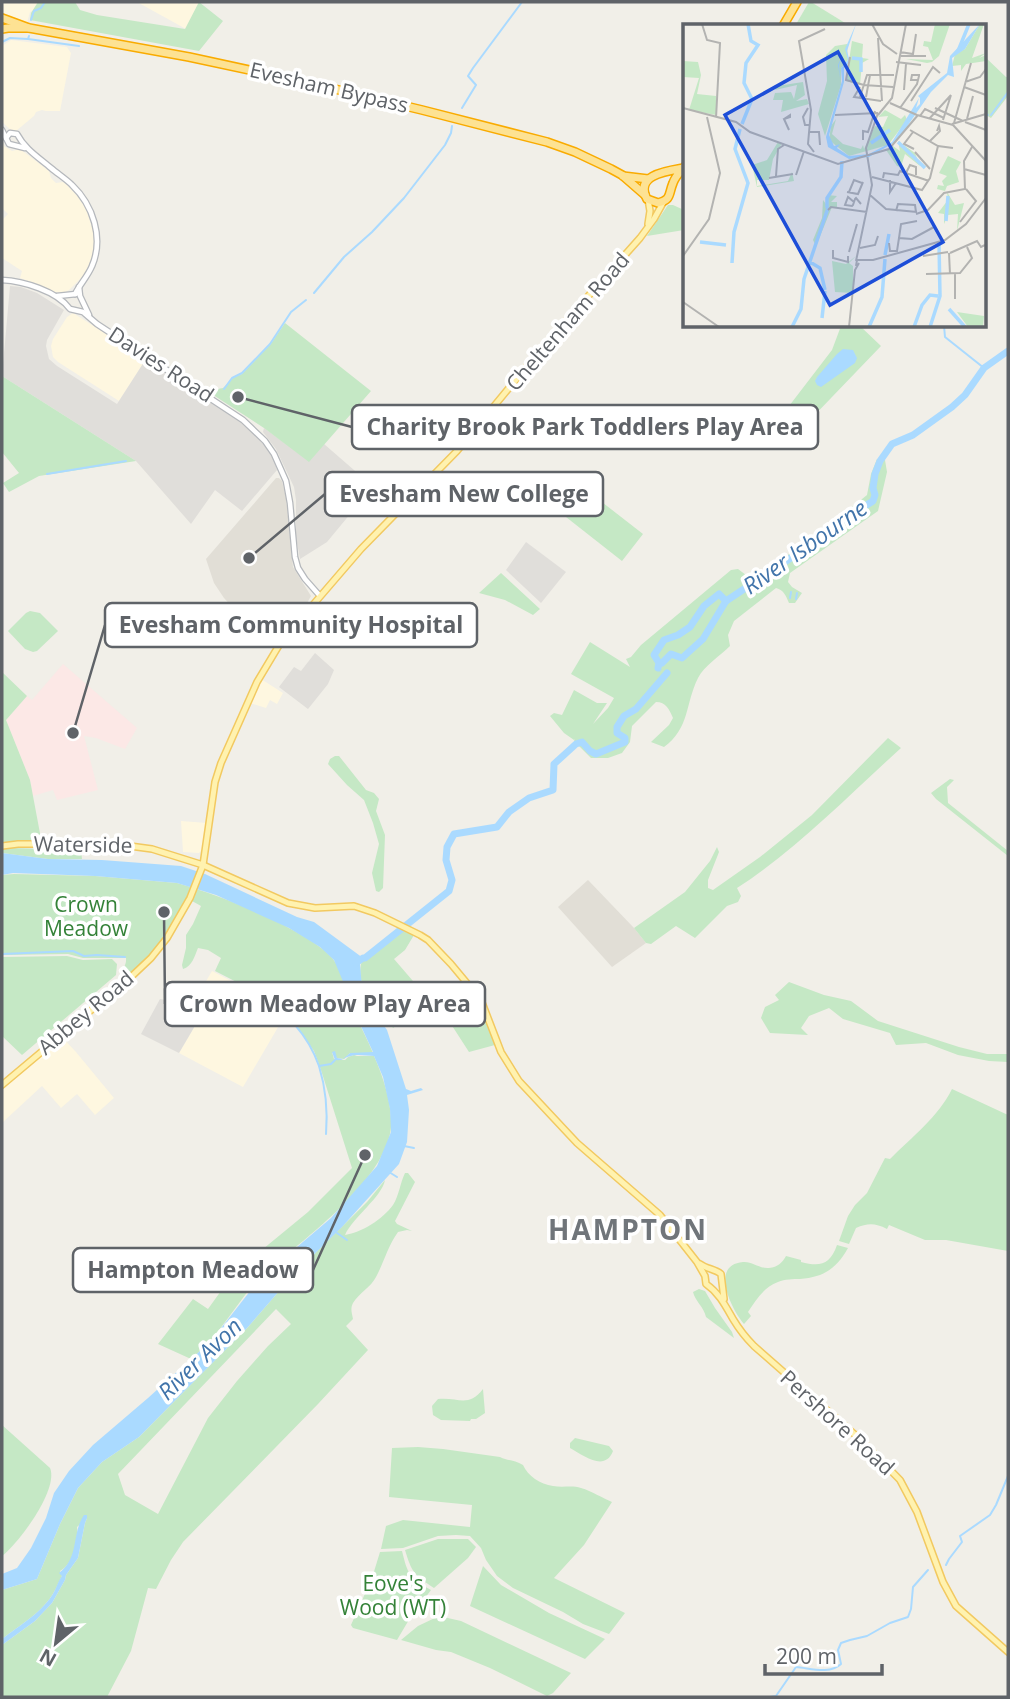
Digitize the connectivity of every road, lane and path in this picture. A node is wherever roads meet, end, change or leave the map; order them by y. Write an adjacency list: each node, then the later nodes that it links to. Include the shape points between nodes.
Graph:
1 (797, 2): 3 (highway)
2 (2, 18): 4 (highway, Evesham Bypass)
3 (784, 24)
4 (29, 28): 5 (highway, Evesham Bypass); 11 (highway, Evesham Bypass, via 262,72 422,110 547,142)
5 (2, 29)
6 (2, 129): 7 (street)
7 (8, 136): 8 (street, via 9,144); 8 (street, via 17,134)
8 (18, 143): 19 (street, Davies Road, via 73,186 94,221 97,244 93,264)
9 (683, 168): 12 (highway)
10 (683, 169): 13 (highway)
11 (622, 175): 12 (highway, Evesham Bypass); 14 (highway, Evesham Bypass)
12 (652, 177): 13 (highway, via 664,177); 14 (highway, via 644,186)
13 (671, 188): 15 (highway)
14 (646, 197): 15 (highway); 16 (main road)
15 (664, 201): 16 (main road, Cheltenham Road)
16 (648, 227): 23 (main road, Cheltenham Road, via 457,451)
17 (2, 280): 18 (street, Davies Road, via 24,282)
18 (56, 296): 19 (street); 20 (street, Davies Road)
19 (77, 296): 20 (street, via 67,297); 21 (street, via 81,306); 22 (street, Davies Road)
20 (66, 303): 21 (street, Davies Road)
21 (77, 309): 22 (street, Davies Road)
22 (89, 316): 23 (street, Davies Road, via 243,420 265,442 286,481 298,568)
23 (320, 596): 25 (main road, Cheltenham Road, via 269,659 232,738 215,782)
24 (2, 846): 25 (main road, Waterside, via 126,844)
25 (203, 866): 26 (main road, Abbey Road, via 190,898 151,958); 27 (main road, Pershore Road, via 288,903 366,909 428,940 481,1000 501,1052 519,1081 577,1143 660,1215)
26 (2, 1085)
27 (697, 1262): 28 (main road, Pershore Road); 29 (main road, Pershore Road)
28 (712, 1270): 29 (main road); 30 (main road, Pershore Road, via 721,1274)
29 (705, 1276): 31 (main road, Pershore Road)
30 (722, 1282): 31 (main road); 32 (main road, Pershore Road)
31 (712, 1288): 32 (main road, Pershore Road)
32 (724, 1303): 33 (main road, Pershore Road, via 761,1354 900,1480 956,1606)
33 (1008, 1652)

